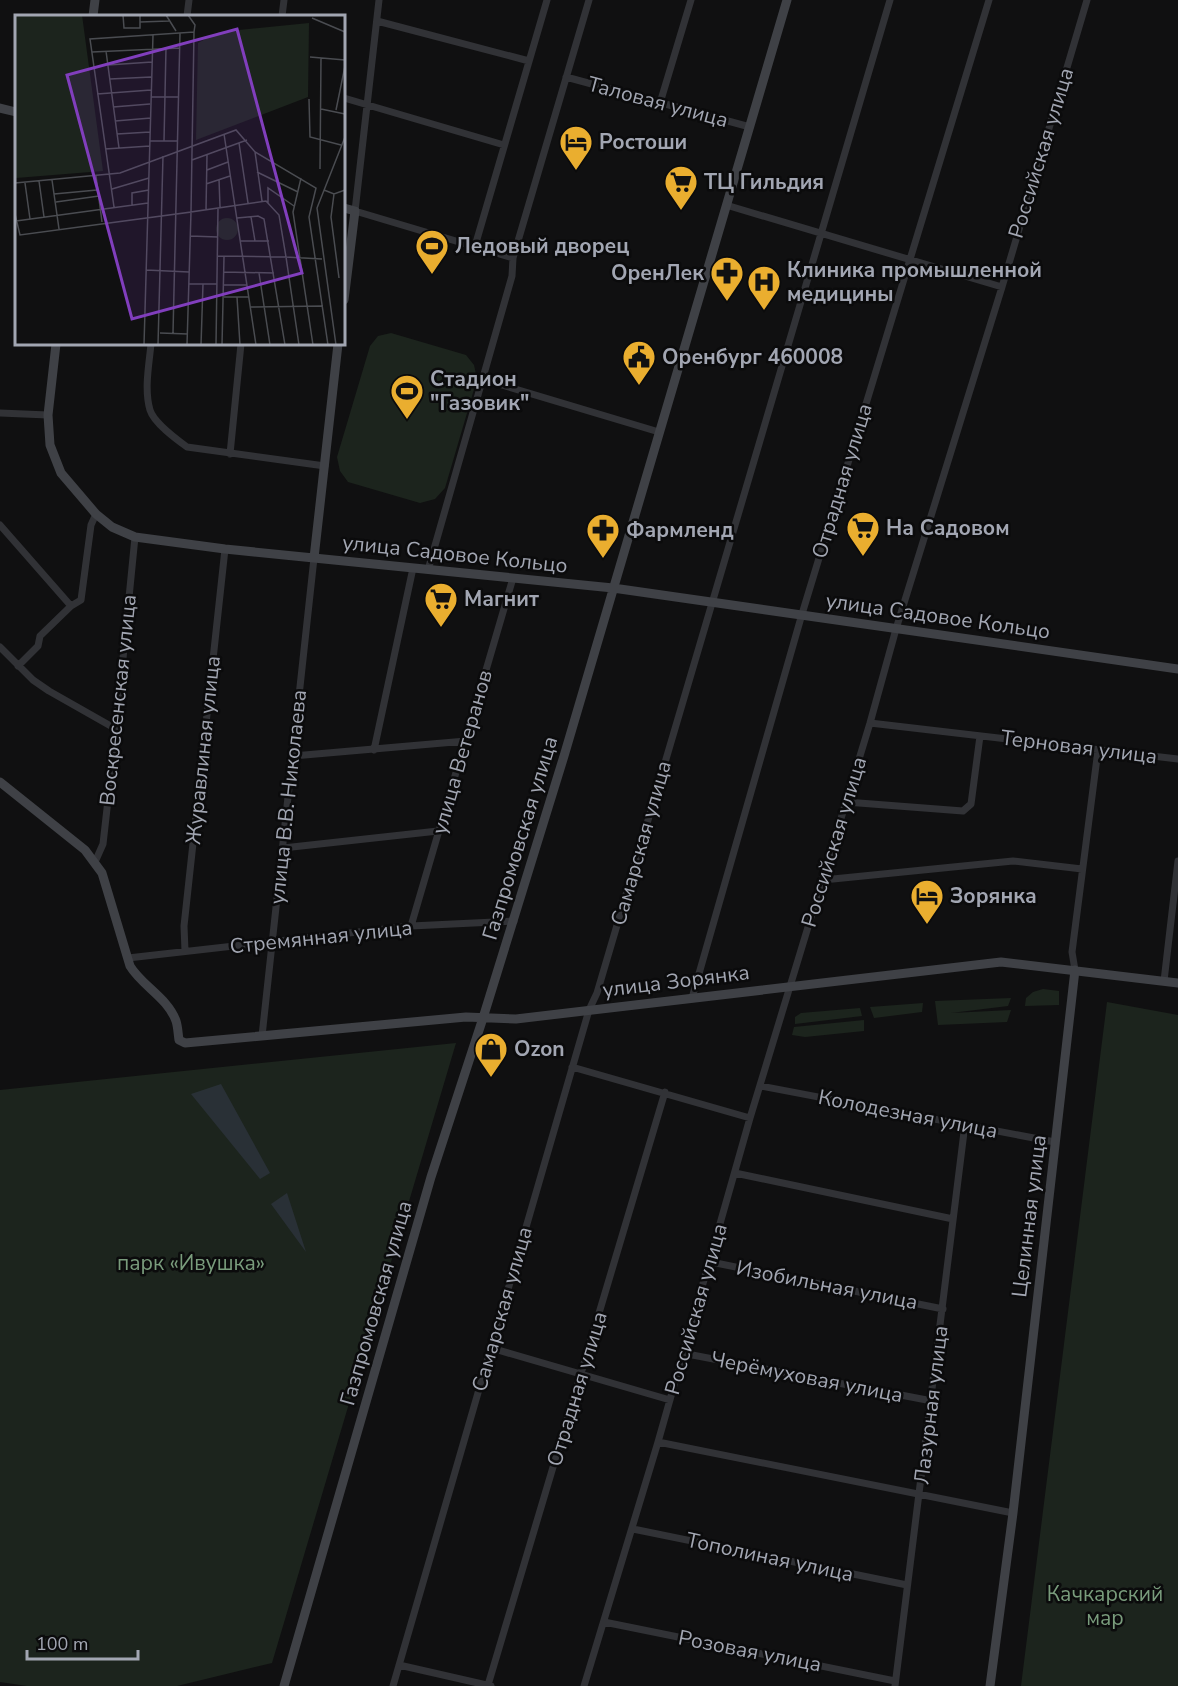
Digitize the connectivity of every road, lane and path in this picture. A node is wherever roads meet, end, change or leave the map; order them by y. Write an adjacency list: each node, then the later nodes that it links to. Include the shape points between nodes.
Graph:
1 (94, 0): 12 (street)
2 (189, 0): 13 (street)
3 (284, 0): 14 (street)
4 (379, 0): 15 (street)
5 (547, 0): 16 (street)
6 (589, 0): 17 (street)
7 (690, 0): 19 (street)
8 (787, 0): 23 (street, Газпромовская улица)
9 (890, 0): 28 (street, Самарская улица)
10 (989, 0): 31 (street, Отрадная улица)
11 (1087, 0): 32 (street, Российская улица)
12 (93, 15)
13 (187, 15)
14 (282, 15)
15 (377, 21): 16 (street); 20 (street)
16 (529, 61): 24 (street)
17 (566, 77): 19 (street, Таловая улица); 30 (street)
18 (345, 98): 20 (street)
19 (660, 103): 23 (street, Таловая улица)
20 (367, 104): 24 (street); 27 (street)
21 (0, 108): 22 (street)
22 (15, 112)
23 (750, 127): 25 (street, Газпромовская улица)
24 (504, 145): 29 (street)
25 (726, 205): 28 (street); 41 (street, Газпромовская улица)
26 (345, 208): 27 (street)
27 (354, 211): 29 (street); 33 (street)
28 (821, 234): 31 (street); 53 (street, Самарская улица)
29 (475, 246): 30 (street)
30 (513, 258): 38 (street, via 512,276)
31 (909, 259): 32 (street); 55 (street, Отрадная улица)
32 (1002, 287): 56 (street, Российская улица)
33 (345, 291)
34 (56, 345): 40 (street, улица Садовое Кольцо)
35 (151, 345): 42 (street, via 147,379 150,412 187,447)
36 (242, 345): 42 (street)
37 (338, 345): 43 (street)
38 (483, 379): 41 (street); 50 (street)
39 (0, 413): 40 (street)
40 (48, 415): 44 (street, улица Садовое Кольцо, via 50,445 62,473)
41 (659, 432): 52 (street, Газпромовская улица)
42 (230, 454): 43 (street)
43 (325, 466): 48 (street)
44 (96, 514): 46 (street, улица Садовое Кольцо, via 112,527); 54 (street, via 91,525 81,600)
45 (0, 525): 54 (street)
46 (135, 537): 47 (street, улица Садовое Кольцо); 61 (street, Воскресенская улица)
47 (225, 549): 48 (street, улица Садовое Кольцо); 80 (street, Журавлиная улица, via 184,926)
48 (314, 558): 49 (street, улица Садовое Кольцо); 66 (street, улица В.В. Николаева)
49 (413, 568): 50 (street, улица Садовое Кольцо); 64 (street)
50 (428, 570): 51 (street, улица Садовое Кольцо)
51 (513, 578): 52 (street, улица Садовое Кольцо); 63 (street, улица Ветеранов)
52 (614, 588): 53 (street, улица Садовое Кольцо); 77 (street, Газпромовская улица)
53 (712, 603): 55 (street, улица Садовое Кольцо); 87 (street, Самарская улица)
54 (71, 606): 58 (street, via 40,636 38,646)
55 (802, 614): 56 (street, улица Садовое Кольцо); 86 (street, Отрадная улица)
56 (896, 629): 59 (street, улица Садовое Кольцо); 60 (street, Российская улица)
57 (0, 647): 58 (street)
58 (18, 666): 61 (street, via 49,691)
59 (1178, 669)
60 (870, 723): 62 (street, Терновая улица); 69 (street, Российская улица)
61 (116, 729): 73 (street, Воскресенская улица, via 103,844)
62 (980, 736): 65 (street, Терновая улица); 69 (street, Терновая улица, via 971,804 963,811)
63 (466, 741): 64 (street); 70 (street, улица Ветеранов)
64 (374, 750): 66 (street)
65 (1098, 750): 67 (street, Терновая улица); 74 (street, Целинная улица)
66 (293, 756): 71 (street, улица В.В. Николаева)
67 (1178, 759)
68 (0, 782): 73 (street)
69 (846, 802): 75 (street, Российская улица)
70 (438, 831): 71 (street); 78 (street, улица Ветеранов)
71 (283, 848): 79 (street, улица В.В. Николаева)
72 (1178, 861): 76 (street)
73 (95, 862): 81 (street, via 102,873)
74 (1082, 869): 75 (street, via 1013,861); 82 (street, Целинная улица, via 1072,952)
75 (823, 880): 85 (street, Российская улица)
76 (1177, 891): 83 (street)
77 (514, 921): 78 (street, Стремянная улица); 88 (street, Газпромовская улица)
78 (411, 926): 79 (street, Стремянная улица)
79 (273, 941): 80 (street, Стремянная улица); 89 (street, улица В.В. Николаева)
80 (185, 951): 81 (street, Стремянная улица)
81 (128, 958): 89 (street, улица Зорянка, via 134,973 168,1006 176,1020 179,1040 185,1043)
82 (1075, 970): 83 (street, улица Зорянка); 85 (street, улица Зорянка, via 1001,962); 95 (street, Целинная улица)
83 (1164, 981): 84 (street, улица Зорянка)
84 (1178, 983)
85 (790, 985): 86 (street, улица Зорянка); 91 (street, Российская улица)
86 (692, 998): 87 (street, улица Зорянка)
87 (589, 1010): 88 (street, улица Зорянка, via 516,1019); 90 (street, Самарская улица)
88 (483, 1018): 89 (street, улица Зорянка); 113 (street, Газпромовская улица, via 431,1177)
89 (262, 1036)
90 (572, 1067): 92 (street); 100 (street, Самарская улица)
91 (761, 1086): 93 (street, Российская улица); 94 (street, Колодезная улица)
92 (665, 1092): 93 (street); 102 (street, Отрадная улица)
93 (750, 1118): 96 (street, Российская улица)
94 (965, 1124): 95 (street, Колодезная улица); 97 (street, Лазурная улица)
95 (1056, 1142): 107 (street, Целинная улица)
96 (735, 1173): 97 (street); 98 (street, Российская улица)
97 (953, 1219): 99 (street, Лазурная улица)
98 (711, 1262): 99 (street, Изобильная улица); 101 (street, Российская улица)
99 (943, 1309): 104 (street, Лазурная улица)
100 (491, 1348): 102 (street); 111 (street, Самарская улица)
101 (682, 1353): 103 (street, Российская улица); 104 (street, Черёмуховая улица)
102 (582, 1374): 103 (street); 115 (street, Отрадная улица)
103 (670, 1400): 105 (street, Российская улица)
104 (932, 1401): 106 (street, Лазурная улица)
105 (658, 1442): 106 (street); 108 (street, Российская улица)
106 (919, 1496): 107 (street); 109 (street, Лазурная улица)
107 (1013, 1513): 117 (street, Целинная улица)
108 (633, 1529): 109 (street, Тополиная улица); 110 (street, Российская улица)
109 (907, 1585): 112 (street, Лазурная улица)
110 (604, 1622): 112 (street, Розовая улица); 116 (street, Российская улица)
111 (399, 1665): 114 (street, Самарская улица); 115 (street)
112 (895, 1683)
113 (284, 1686)
114 (393, 1686)
115 (490, 1686)
116 (584, 1686)
117 (990, 1686)

